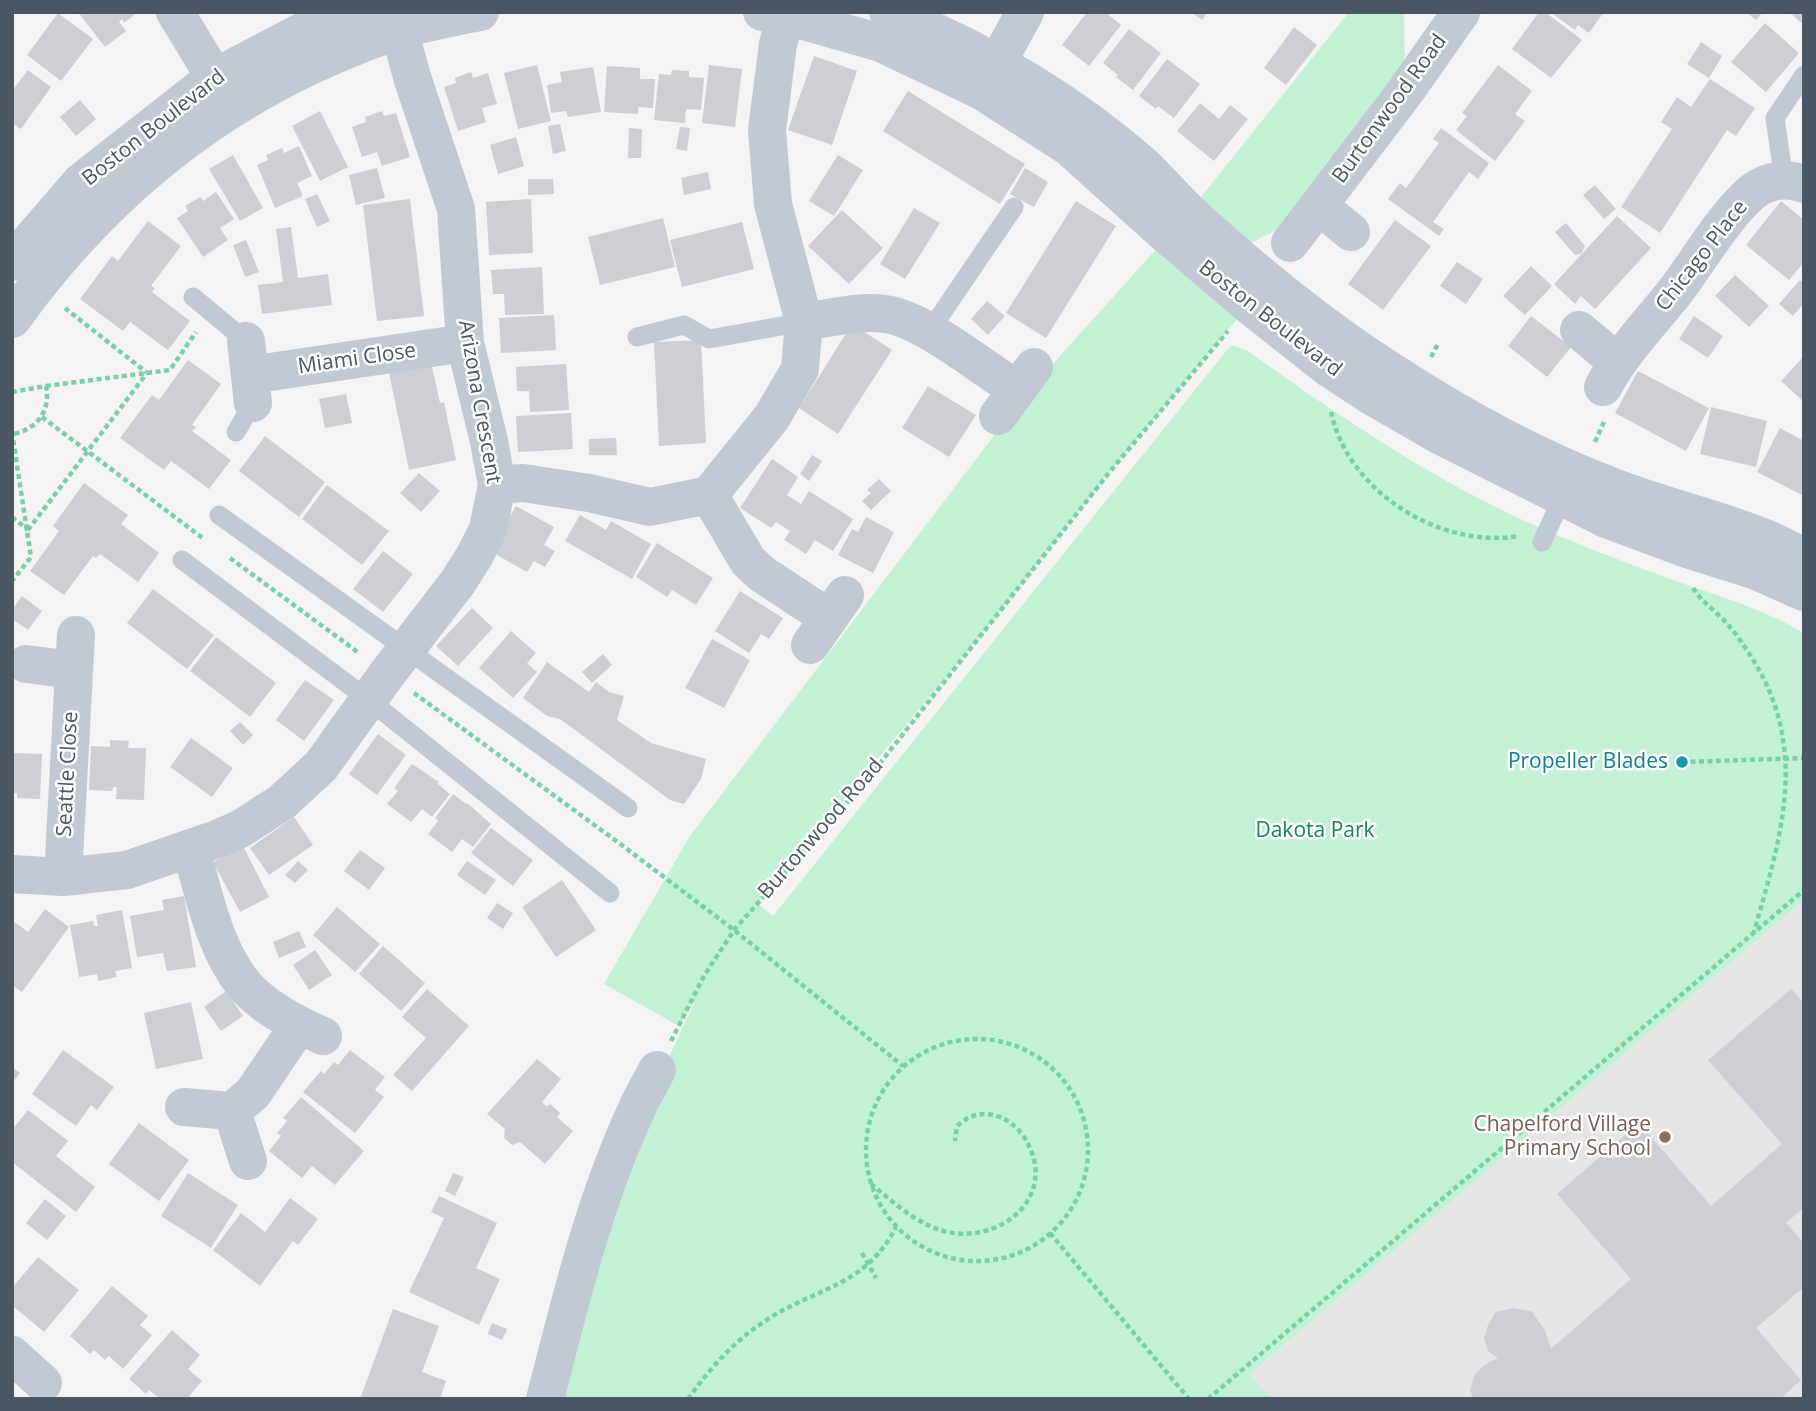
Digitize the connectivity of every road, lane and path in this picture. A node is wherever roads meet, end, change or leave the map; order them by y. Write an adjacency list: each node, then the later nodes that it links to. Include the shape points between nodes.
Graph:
1 (176, 12): 11 (street)
2 (359, 12): 11 (street, Boston Boulevard, via 307,29)
3 (480, 12): 8 (street, Boston Boulevard)
4 (888, 12): 10 (street, Boston Boulevard, via 942,34)
5 (1025, 12): 10 (street)
6 (1461, 12): 13 (street, Burtonwood Road)
7 (778, 14): 10 (street, Boston Boulevard); 22 (street, via 768,157 773,204)
8 (396, 21): 11 (street, Boston Boulevard, via 320,60); 28 (street, Arizona Crescent, via 456,209)
9 (1804, 75): 12 (lane, via 1775,118)
10 (989, 76): 41 (street, Boston Boulevard, via 1043,90 1142,164 1267,281 1385,368 1493,434)
11 (224, 92): 17 (street, Boston Boulevard, via 81,182); 21 (street, Boston Boulevard, via 178,144 106,207)
12 (1794, 183): 23 (street, Chicago Place, via 1774,180 1756,189 1734,211 1610,375)
13 (1319, 206): 15 (street, Burtonwood Road); 16 (street, Burtonwood Road)
14 (1014, 207): 24 (lane)
15 (1351, 233)
16 (1290, 243)
17 (12, 262)
18 (192, 297): 20 (lane, Miami Close)
19 (56, 301): 30 (path)
20 (211, 311): 30 (path, via 170,370); 32 (lane, Miami Close)
21 (12, 319)
22 (804, 323): 24 (street, via 890,314); 26 (lane, via 709,339 684,325); 40 (street, via 800,369 772,417)
23 (1579, 330)
24 (929, 332): 33 (street)
25 (1228, 332): 64 (path, Burtonwood Road, via 1112,469 866,781)
26 (637, 337)
27 (1439, 342): 29 (path)
28 (465, 344): 32 (street, Miami Close); 39 (street, Arizona Crescent)
29 (1426, 363)
30 (146, 373): 31 (path); 38 (path)
31 (46, 386): 34 (path); 36 (path, via 48,403)
32 (246, 388)
33 (1016, 391)
34 (12, 392)
35 (1329, 404): 41 (path, via 1339,435 1360,471 1411,515 1453,533 1509,538 1537,533)
36 (41, 417): 37 (path, via 27,429); 38 (path)
37 (12, 433): 44 (path)
38 (86, 452): 44 (path)
39 (497, 485): 40 (street, via 523,483 650,507); 51 (street, Arizona Crescent, via 488,529 475,555)
40 (709, 495): 50 (street, via 748,561)
41 (1557, 510): 45 (street, Boston Boulevard, via 1606,519); 46 (street, Boston Boulevard, via 1618,489 1765,538)
42 (219, 514): 51 (lane)
43 (12, 517): 44 (path)
44 (28, 530): 48 (path, via 31,557)
45 (1684, 548): 49 (street, Boston Boulevard); 55 (path, via 1694,590 1730,626 1753,660 1774,705)
46 (1804, 557)
47 (182, 560): 54 (lane)
48 (12, 581)
49 (1804, 592)
50 (828, 619)
51 (406, 649): 54 (street, Arizona Crescent); 58 (lane)
52 (21, 656): 61 (street, Seattle Close, via 74,653)
53 (413, 692): 64 (path)
54 (369, 700): 59 (street, Arizona Crescent, via 302,786 262,817); 63 (lane)
55 (1786, 758): 56 (path); 57 (path); 65 (path, via 1782,831)
56 (1804, 758)
57 (1682, 762)
58 (628, 808)
59 (191, 849): 61 (street, Arizona Crescent, via 127,870); 69 (street, via 213,925 245,985 272,1009 311,1031)
60 (12, 874): 61 (street, Arizona Crescent)
61 (63, 877)
62 (1804, 890): 65 (path)
63 (610, 893)
64 (734, 930): 66 (path); 67 (path, Burtonwood Road, via 704,975)
65 (1754, 933): 81 (path)
66 (903, 1066): 72 (path, via 879,1096 866,1132); 74 (path, via 943,1044 966,1038 1001,1040 1033,1053 1060,1076 1079,1105 1088,1139 1086,1174 1073,1206)
67 (657, 1070): 78 (street, via 634,1113 597,1212)
68 (184, 1107): 69 (street)
69 (232, 1111): 71 (street)
70 (955, 1141): 72 (path, via 957,1126 970,1115 986,1113 1019,1130 1030,1146 1035,1181 1018,1214 982,1233 959,1234 936,1229)
71 (248, 1161)
72 (870, 1183): 73 (path)
73 (896, 1227): 74 (path, via 942,1256 970,1261 999,1259 1027,1250); 76 (path)
74 (1050, 1233): 80 (path)
75 (862, 1253): 76 (path)
76 (869, 1265): 77 (path); 79 (path, via 767,1320 708,1371)
77 (876, 1278)
78 (545, 1399)
79 (688, 1399)
80 (1189, 1399)
81 (1208, 1399)

